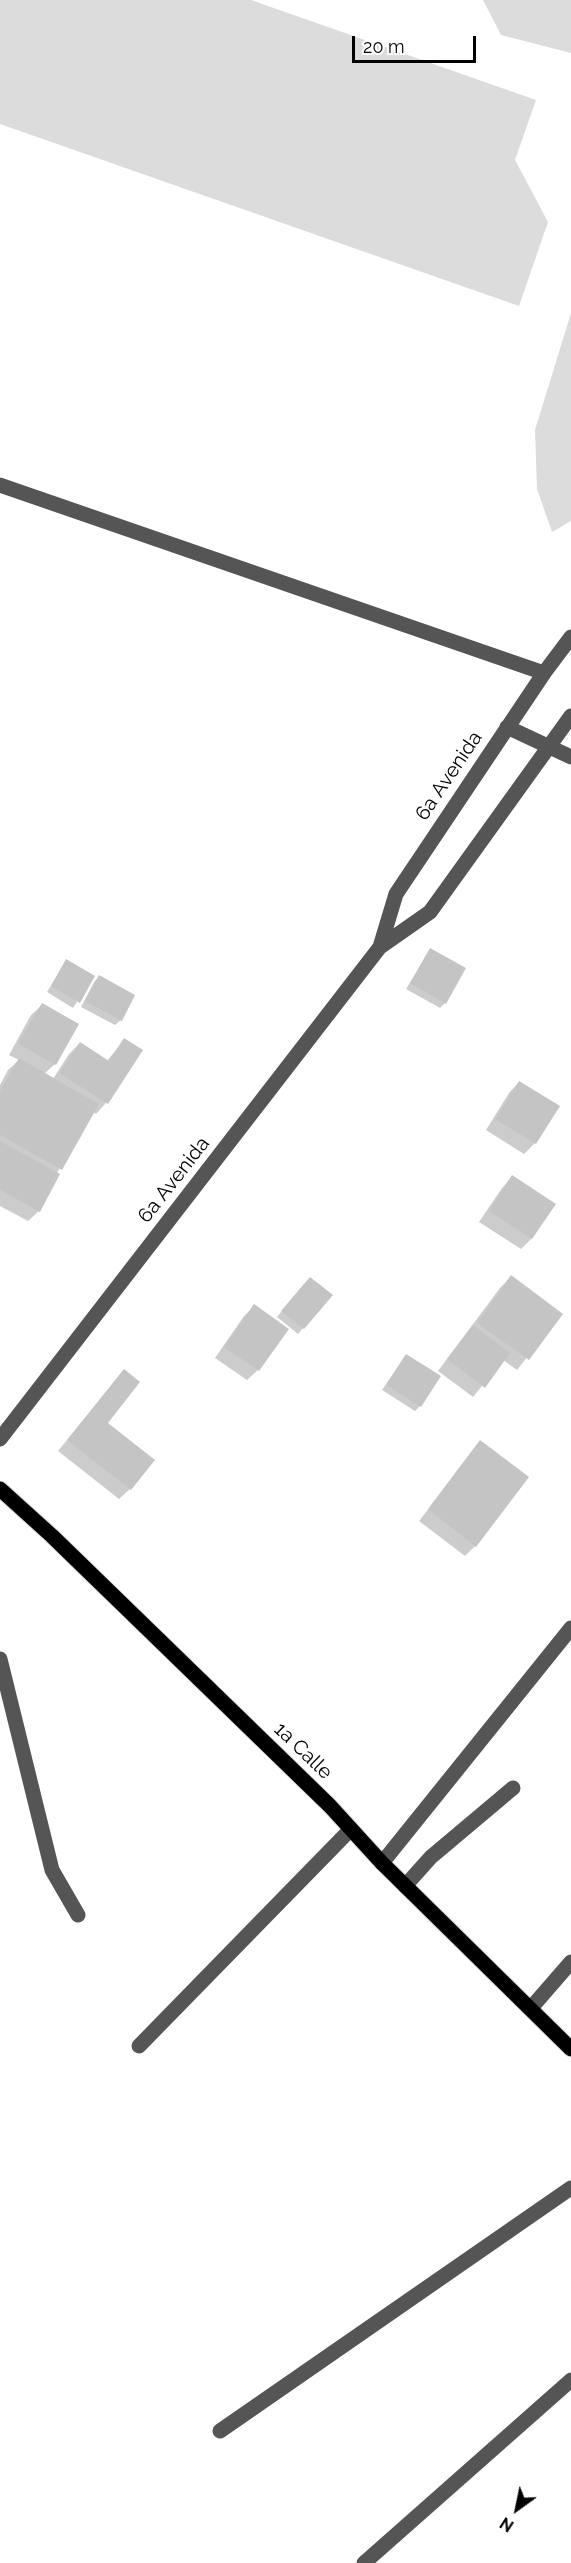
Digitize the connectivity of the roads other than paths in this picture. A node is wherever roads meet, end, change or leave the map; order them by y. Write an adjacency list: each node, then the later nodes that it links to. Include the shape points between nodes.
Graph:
1 (0, 485): 3 (street)
2 (571, 637): 3 (street, 6a Avenida)
3 (544, 673): 5 (street, 6a Avenida)
4 (571, 716): 6 (street, 6a Avenida)
5 (507, 727): 6 (street); 8 (street, 6a Avenida, via 396,894)
6 (549, 747): 7 (street); 8 (street, 6a Avenida, via 430,912)
7 (571, 757)
8 (380, 947): 9 (street, 6a Avenida)
9 (0, 1439)
10 (0, 1490): 14 (main road, 1a Calle)
11 (571, 1628): 15 (street)
12 (0, 1659): 17 (street, via 52,1870)
13 (513, 1788): 16 (street, via 431,1857)
14 (351, 1829): 15 (main road, 1a Calle); 20 (street)
15 (382, 1863): 16 (main road, 1a Calle)
16 (405, 1886): 19 (main road, 1a Calle)
17 (78, 1915)
18 (571, 1962): 19 (street)
19 (531, 2008): 21 (main road, 1a Calle)
20 (139, 2046)
21 (571, 2049)
22 (571, 2188): 24 (street)
23 (571, 2380): 25 (street)
24 (220, 2431)
25 (363, 2563)

